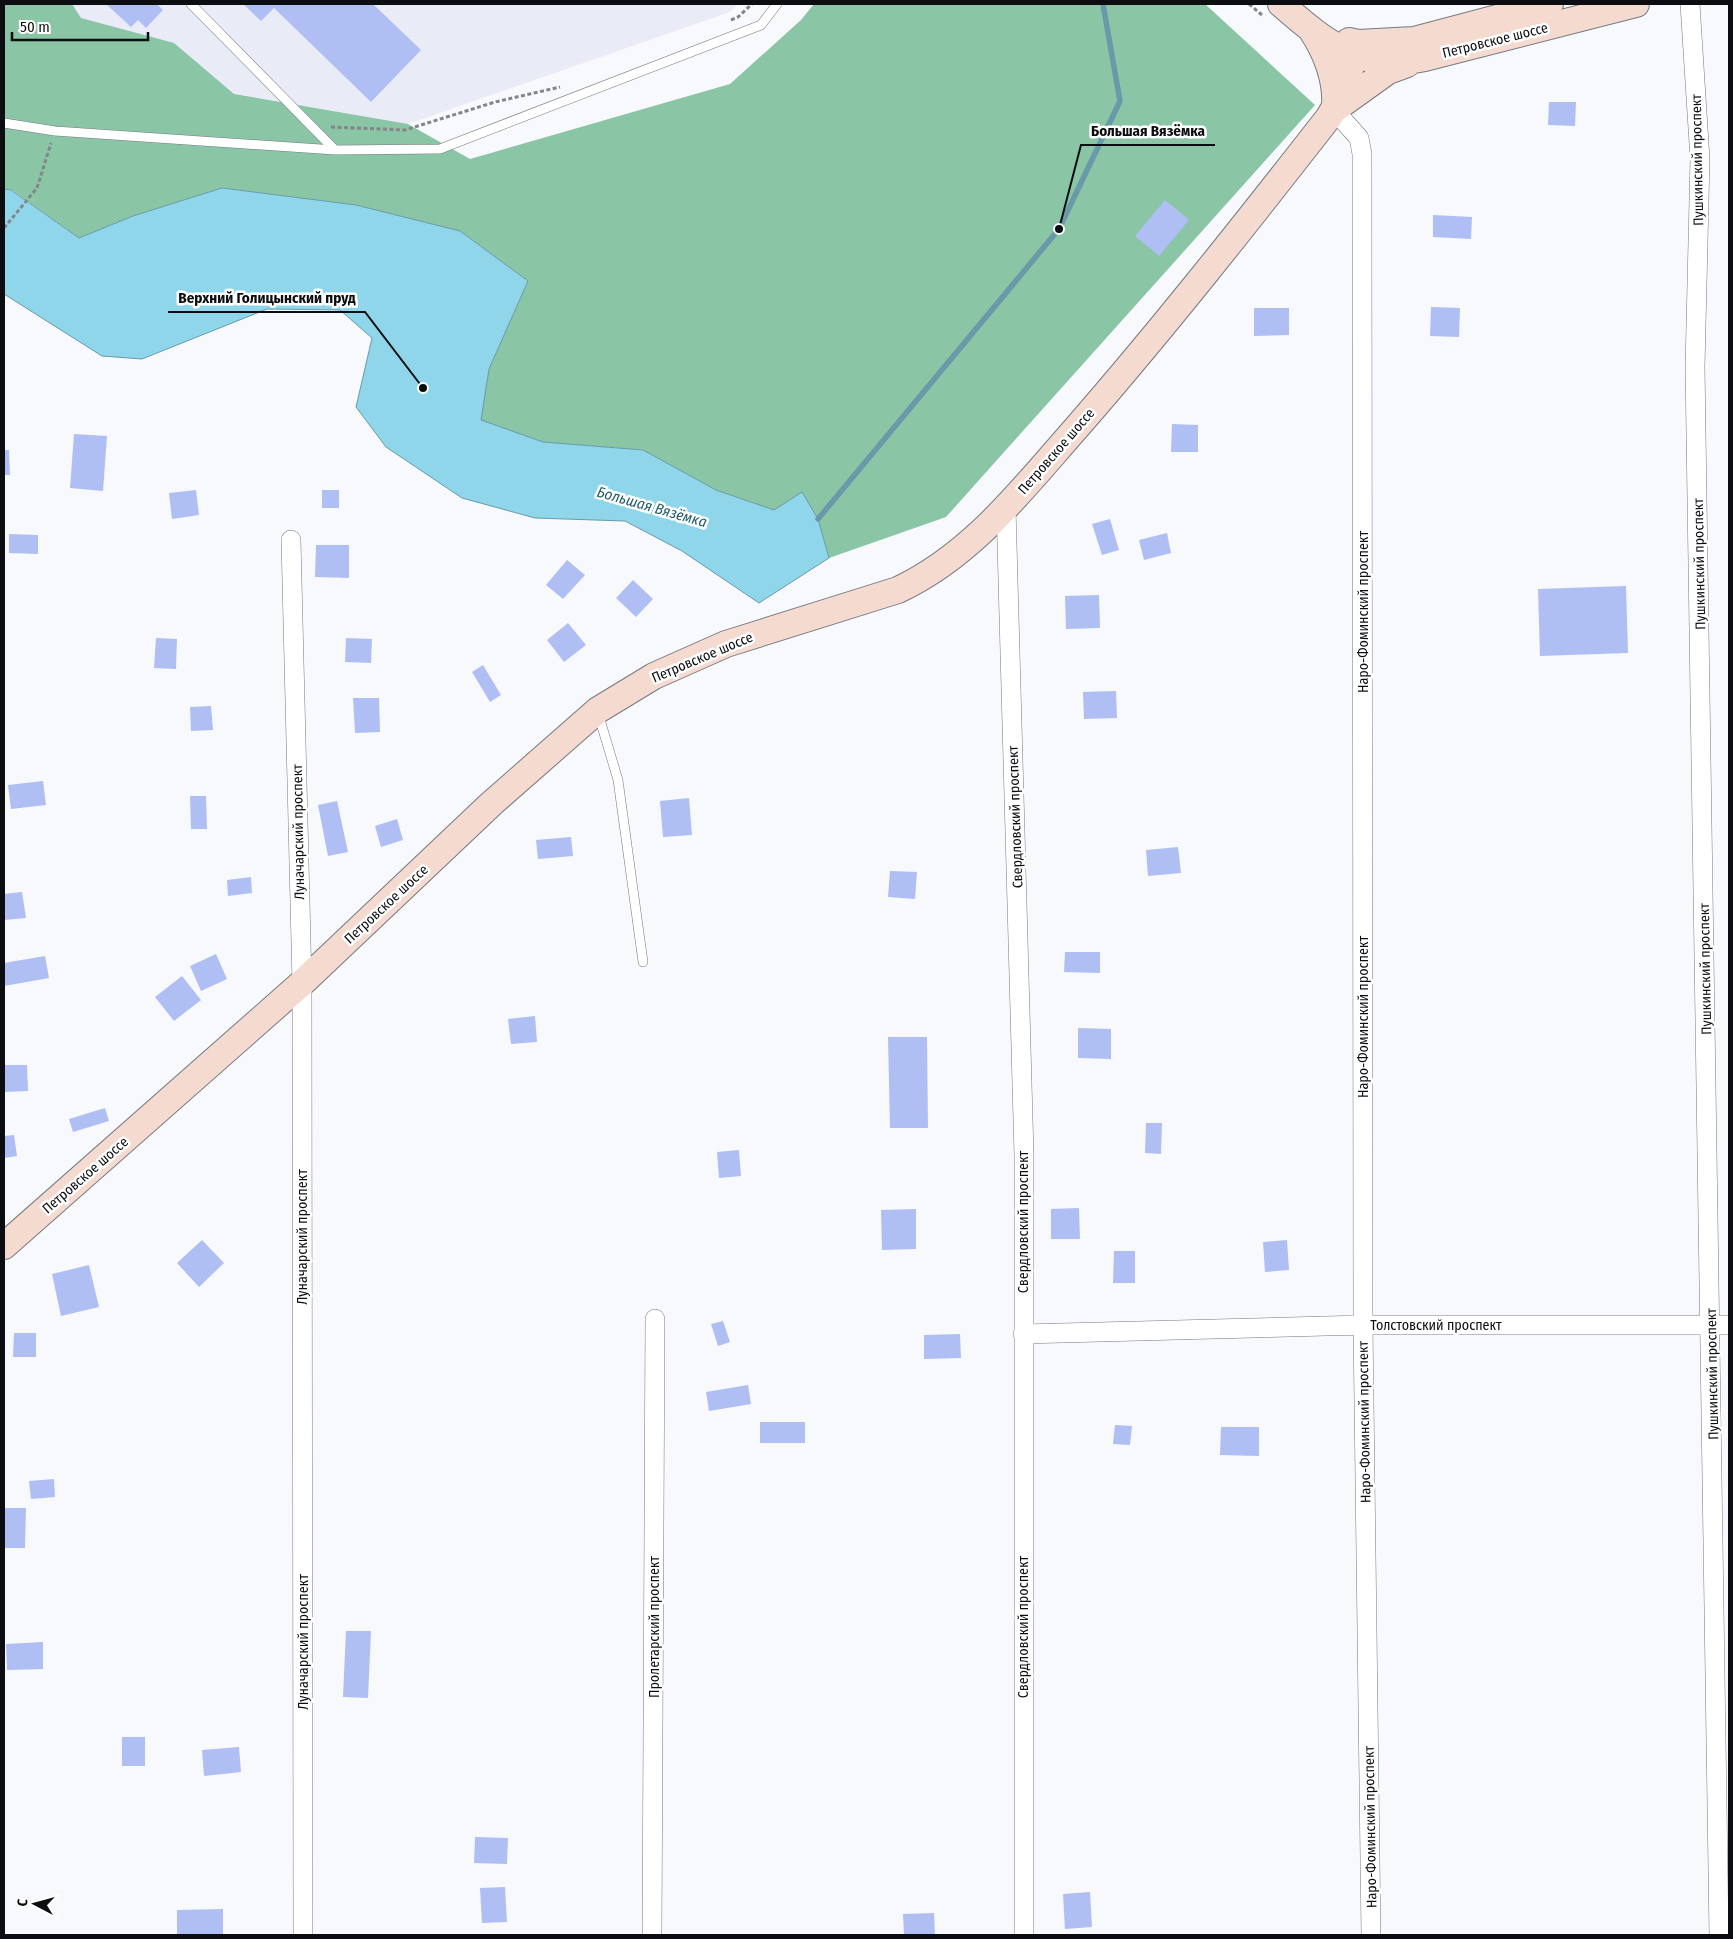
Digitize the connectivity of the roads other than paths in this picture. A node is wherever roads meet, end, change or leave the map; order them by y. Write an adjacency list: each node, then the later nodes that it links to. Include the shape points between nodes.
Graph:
1 (191, 4): 12 (lane)
2 (776, 4): 12 (lane, via 761,25 440,149)
3 (1281, 4): 7 (street, Петровское шоссе)
4 (1550, 4): 8 (street, Петровское шоссе, via 1414,40)
5 (1636, 4): 9 (street, Петровское шоссе)
6 (1690, 4): 21 (street, Пушкинский проспект, via 1700,159 1695,367)
7 (1308, 26): 8 (street, Петровское шоссе, via 1329,42); 10 (street, via 1327,61 1335,92)
8 (1356, 49): 9 (street, Петровское шоссе, via 1371,60 1392,62); 10 (street, Петровское шоссе, via 1343,93)
9 (1425, 58): 10 (street, via 1388,71)
10 (1334, 110): 13 (street, Петровское шоссе, via 1141,354); 20 (street, Наро-Фоминский проспект, via 1359,138 1362,154)
11 (4, 123): 12 (lane, via 55,131)
12 (335, 150)
13 (1006, 508): 15 (street, Петровское шоссе, via 973,541 919,580 898,590 726,644 654,676); 22 (street, Свердловский проспект, via 1024,1155)
14 (291, 540): 17 (street, Луначарский проспект)
15 (598, 710): 16 (lane, via 618,780); 17 (street, Петровское шоссе, via 491,804)
16 (642, 962)
17 (302, 983): 18 (street, Петровское шоссе); 23 (street, Луначарский проспект)
18 (4, 1246)
19 (655, 1319): 24 (street, Пролетарский проспект)
20 (1363, 1325): 21 (street, Толстовский проспект); 22 (street, Толстовский проспект); 26 (street, Наро-Фоминский проспект)
21 (1720, 1325): 27 (street, Пушкинский проспект)
22 (1022, 1334): 25 (street, Свердловский проспект)
23 (303, 1935)
24 (652, 1935)
25 (1024, 1935)
26 (1371, 1935)
27 (1720, 1935)

